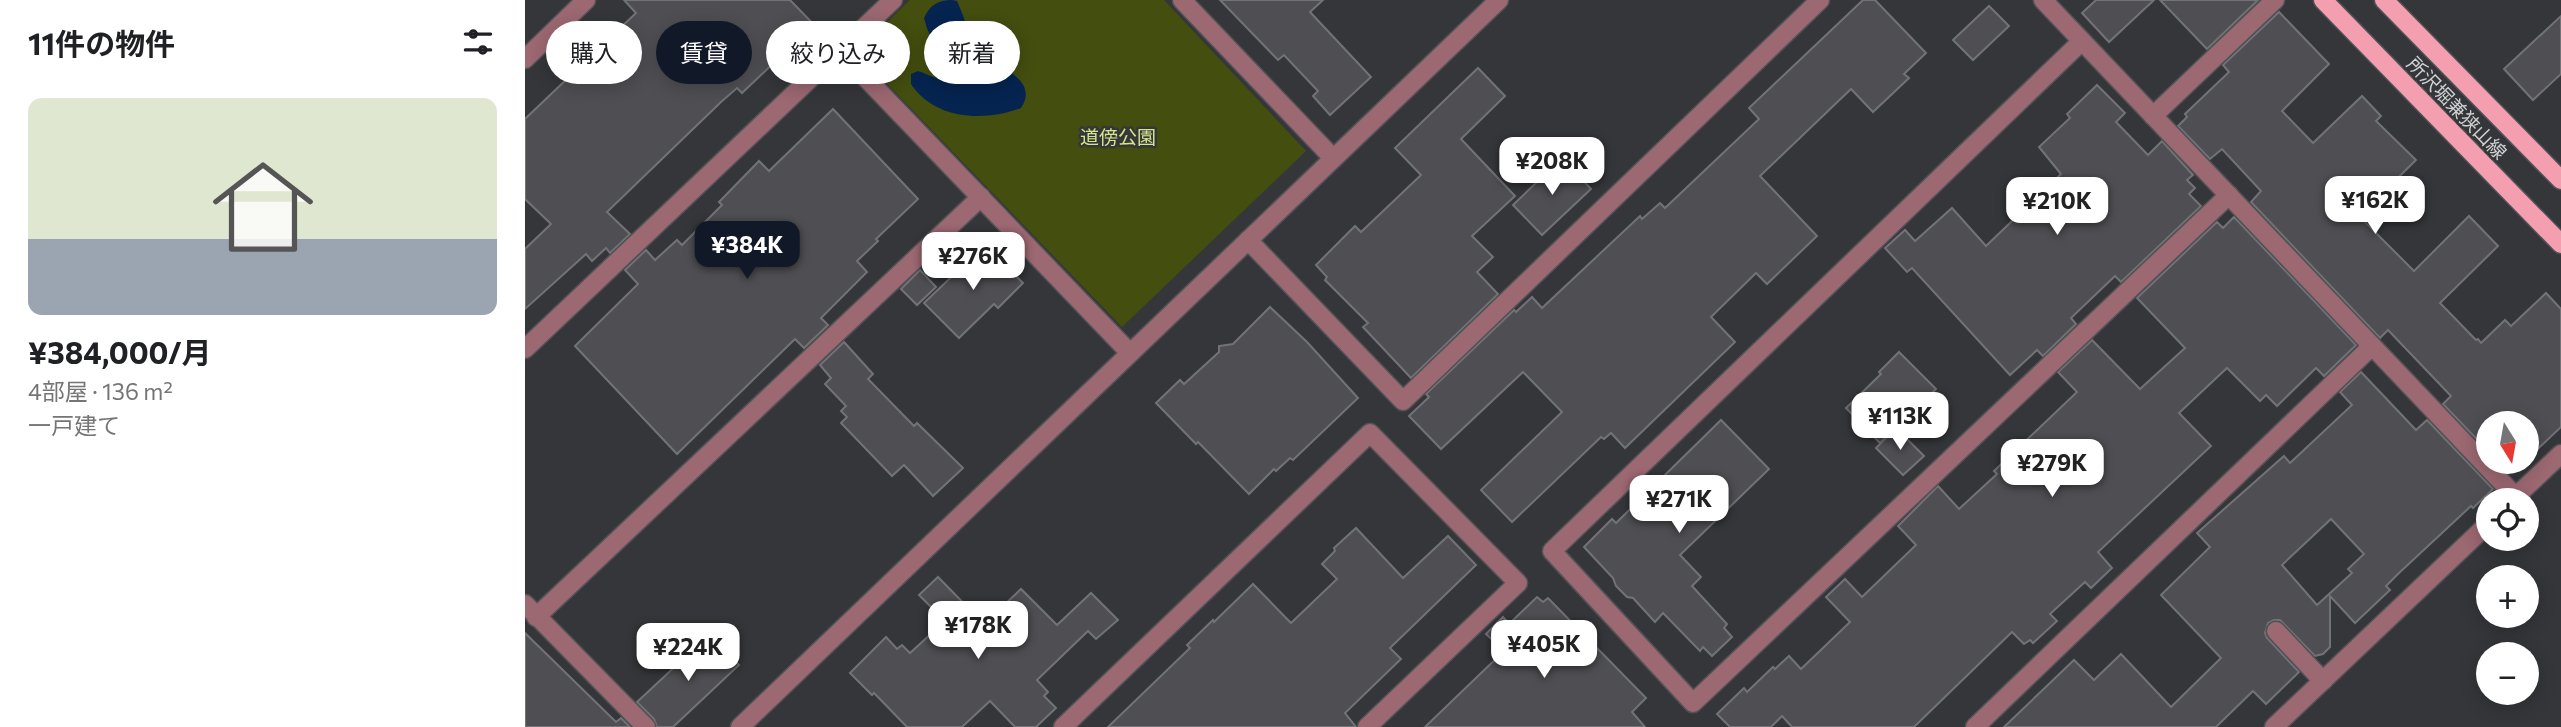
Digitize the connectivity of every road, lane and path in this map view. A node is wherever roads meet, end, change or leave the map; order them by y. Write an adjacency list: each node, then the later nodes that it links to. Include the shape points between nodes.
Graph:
1 (586, 0): 12 (street)
2 (893, 0): 10 (street)
3 (1499, 0): 16 (street)
4 (1820, 0): 20 (street, via 1403,401)
5 (2043, 0): 11 (street)
6 (2275, 0): 15 (street)
7 (2323, 0): 21 (main road, 所沢堀兼狭山線)
8 (2384, 0): 17 (main road, 所沢堀兼狭山線)
9 (1185, 1): 16 (street)
10 (871, 21)
11 (2081, 41): 15 (street); 18 (street, via 1552,551 1693,703)
12 (525, 59)
13 (805, 84): 23 (street)
14 (872, 84): 19 (street)
15 (2154, 116): 18 (street)
16 (1332, 157): 20 (street)
17 (2561, 180)
18 (2229, 195): 22 (street)
19 (981, 197): 24 (street); 29 (street)
20 (1248, 240): 24 (street)
21 (2561, 244)
22 (2372, 346): 26 (street); 36 (street)
23 (525, 348)
24 (1130, 352): 33 (street)
25 (2561, 454): 27 (street)
26 (2504, 488)
27 (2525, 488)
28 (2476, 535): 31 (street)
29 (531, 610): 32 (street)
30 (2276, 631): 31 (street)
31 (2323, 681): 37 (street)
32 (646, 727)
33 (740, 727)
34 (1063, 727): 35 (street, via 1370,433 1518,583)
35 (1367, 727)
36 (1975, 727)
37 (2274, 727)

